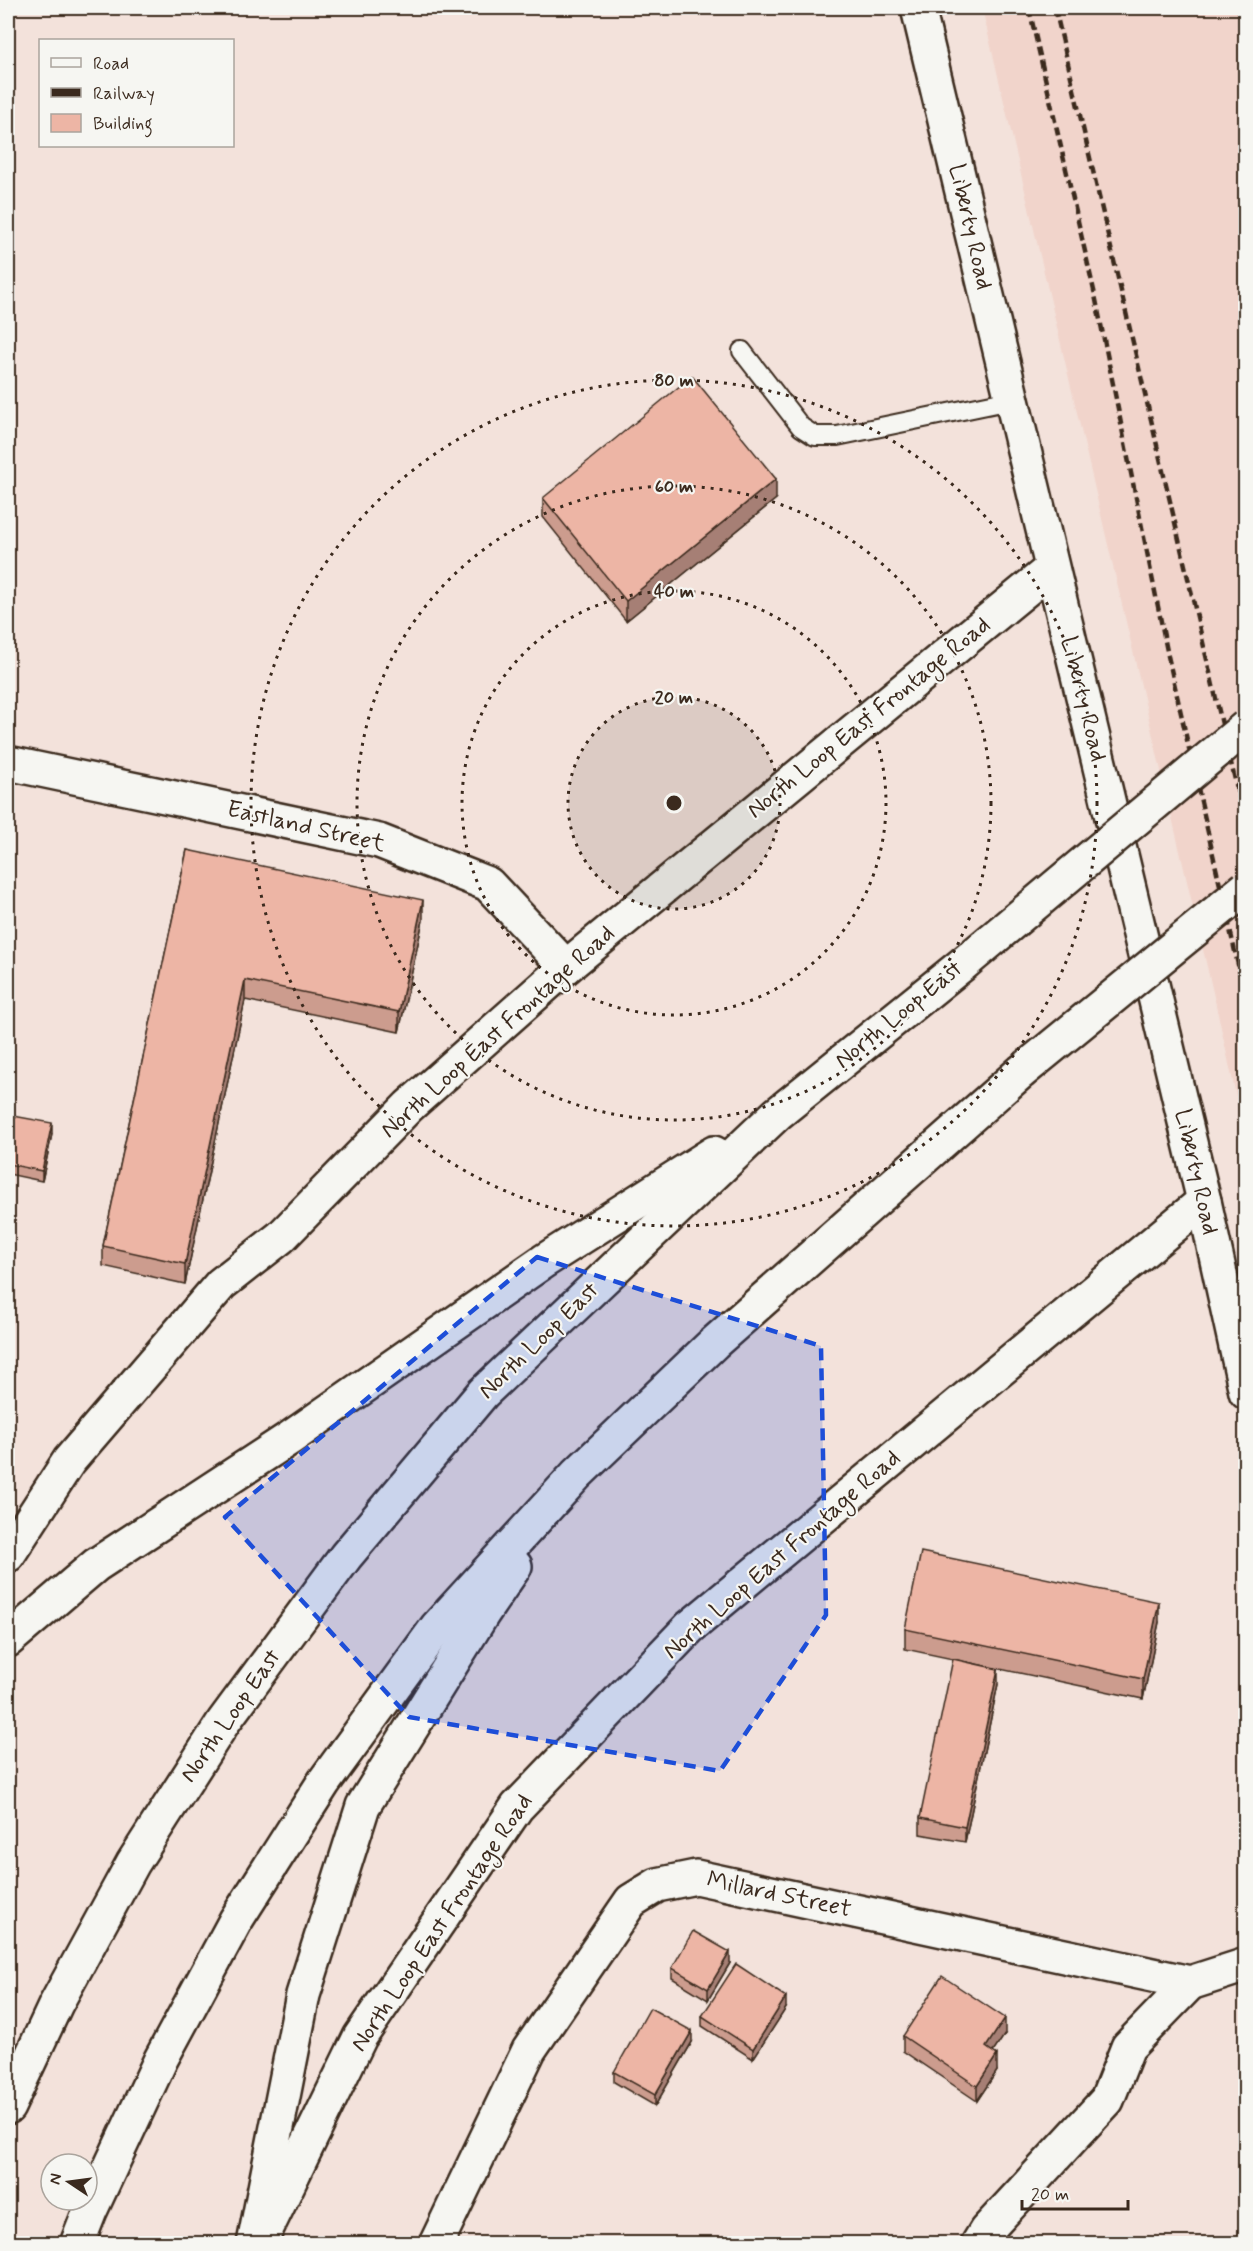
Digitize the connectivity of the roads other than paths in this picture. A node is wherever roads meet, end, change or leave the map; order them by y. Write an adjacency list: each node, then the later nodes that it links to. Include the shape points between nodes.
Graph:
1 (918, 8): 3 (main road, Liberty Road)
2 (742, 351): 3 (lane, via 801,427 815,436 848,434)
3 (1011, 400): 4 (main road, Liberty Road)
4 (1051, 569): 8 (main road, North Loop East Frontage Road); 10 (main road, Liberty Road)
5 (1245, 727): 9 (main road, North Loop East, bridge)
6 (8, 763): 8 (main road, Eastland Street, via 380,841 488,884)
7 (1245, 888): 12 (main road, bridge, via 1021,1072 714,1343)
8 (566, 967): 13 (main road, North Loop East Frontage Road, via 409,1106 281,1237 220,1284 69,1461)
9 (777, 1114): 14 (main road, via 544,1261 290,1438 96,1565); 17 (main road, North Loop East, via 483,1393 346,1556 224,1721 133,1863 56,2004)
10 (1204, 1201): 11 (main road, Liberty Road); 20 (main road, North Loop East Frontage Road, via 690,1627 517,1807 360,2037)
11 (1245, 1392)
12 (577, 1474): 18 (main road, via 437,1626 324,1782 236,1920 161,2059); 19 (main road, via 483,1613 363,1806 303,1995)
13 (8, 1555)
14 (8, 1640)
15 (1245, 1965): 16 (main road)
16 (1190, 1983): 21 (main road, Millard Street, via 696,1877 657,1885 631,1901 529,2050); 22 (main road, via 1128,2047 1107,2100)
17 (8, 2107)
18 (77, 2244)
19 (254, 2244)
20 (259, 2244)
21 (436, 2244)
22 (978, 2244)

